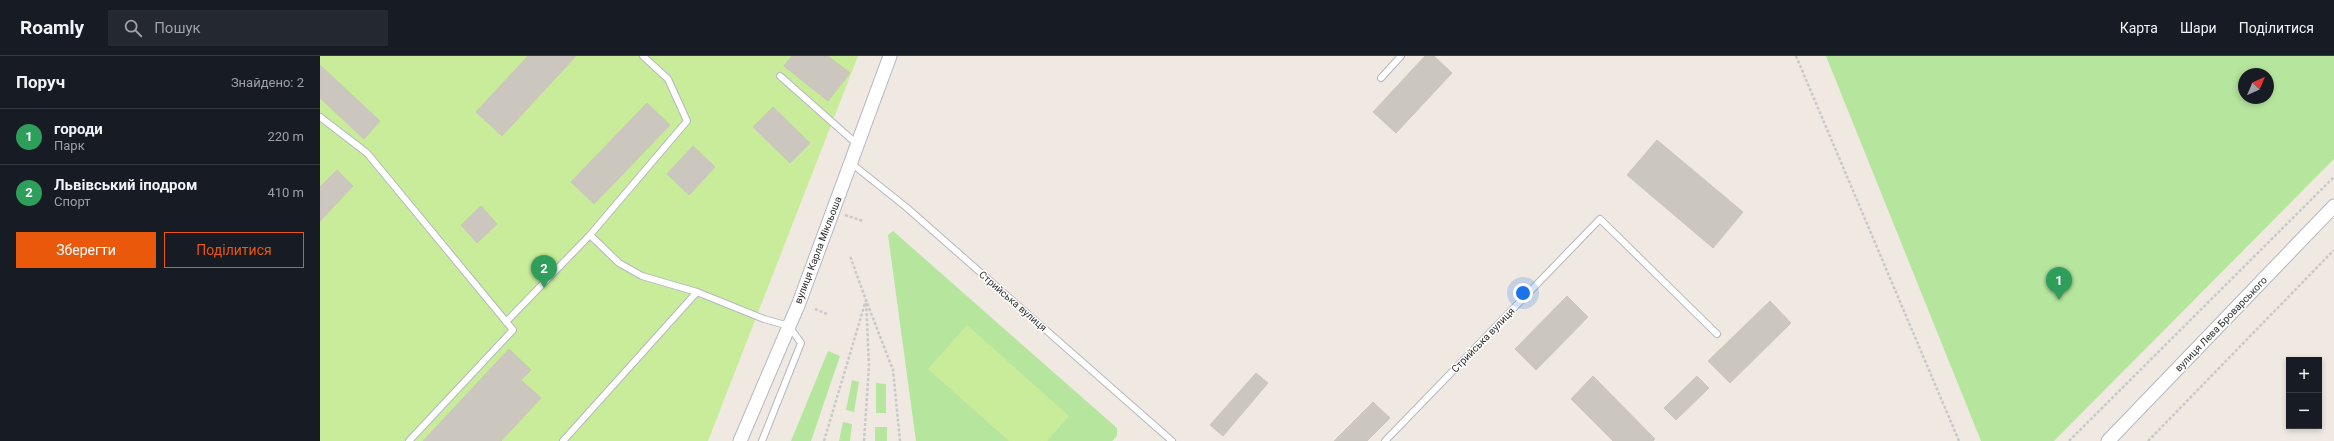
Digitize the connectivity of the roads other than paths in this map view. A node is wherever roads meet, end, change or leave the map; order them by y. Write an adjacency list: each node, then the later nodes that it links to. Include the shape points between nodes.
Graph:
1 (643, 56): 10 (lane, via 668,79 687,122)
2 (890, 56): 7 (street, вулиця Карла Мікльоша)
3 (1401, 56): 5 (lane)
4 (780, 76): 7 (lane)
5 (1381, 78)
6 (320, 117): 12 (lane, via 367,153)
7 (858, 145): 8 (street, вулиця Карла Мікльоша)
8 (851, 163): 13 (street, вулиця Карла Мікльоша); 19 (lane, Стрийська вулиця, via 906,207)
9 (2334, 206): 21 (street, вулиця Лева Броварського)
10 (590, 235): 11 (lane, via 619,263 642,276); 12 (lane)
11 (697, 292): 13 (lane, via 764,319); 16 (lane)
12 (506, 322): 15 (lane, via 513,330)
13 (789, 326): 17 (street, вулиця Карла Мікльоша); 18 (lane, via 801,343)
14 (1717, 334): 20 (lane, Стрийська вулиця, via 1600,219)
15 (409, 441)
16 (563, 441)
17 (740, 441)
18 (762, 441)
19 (1172, 441)
20 (1385, 441)
21 (2108, 441)

